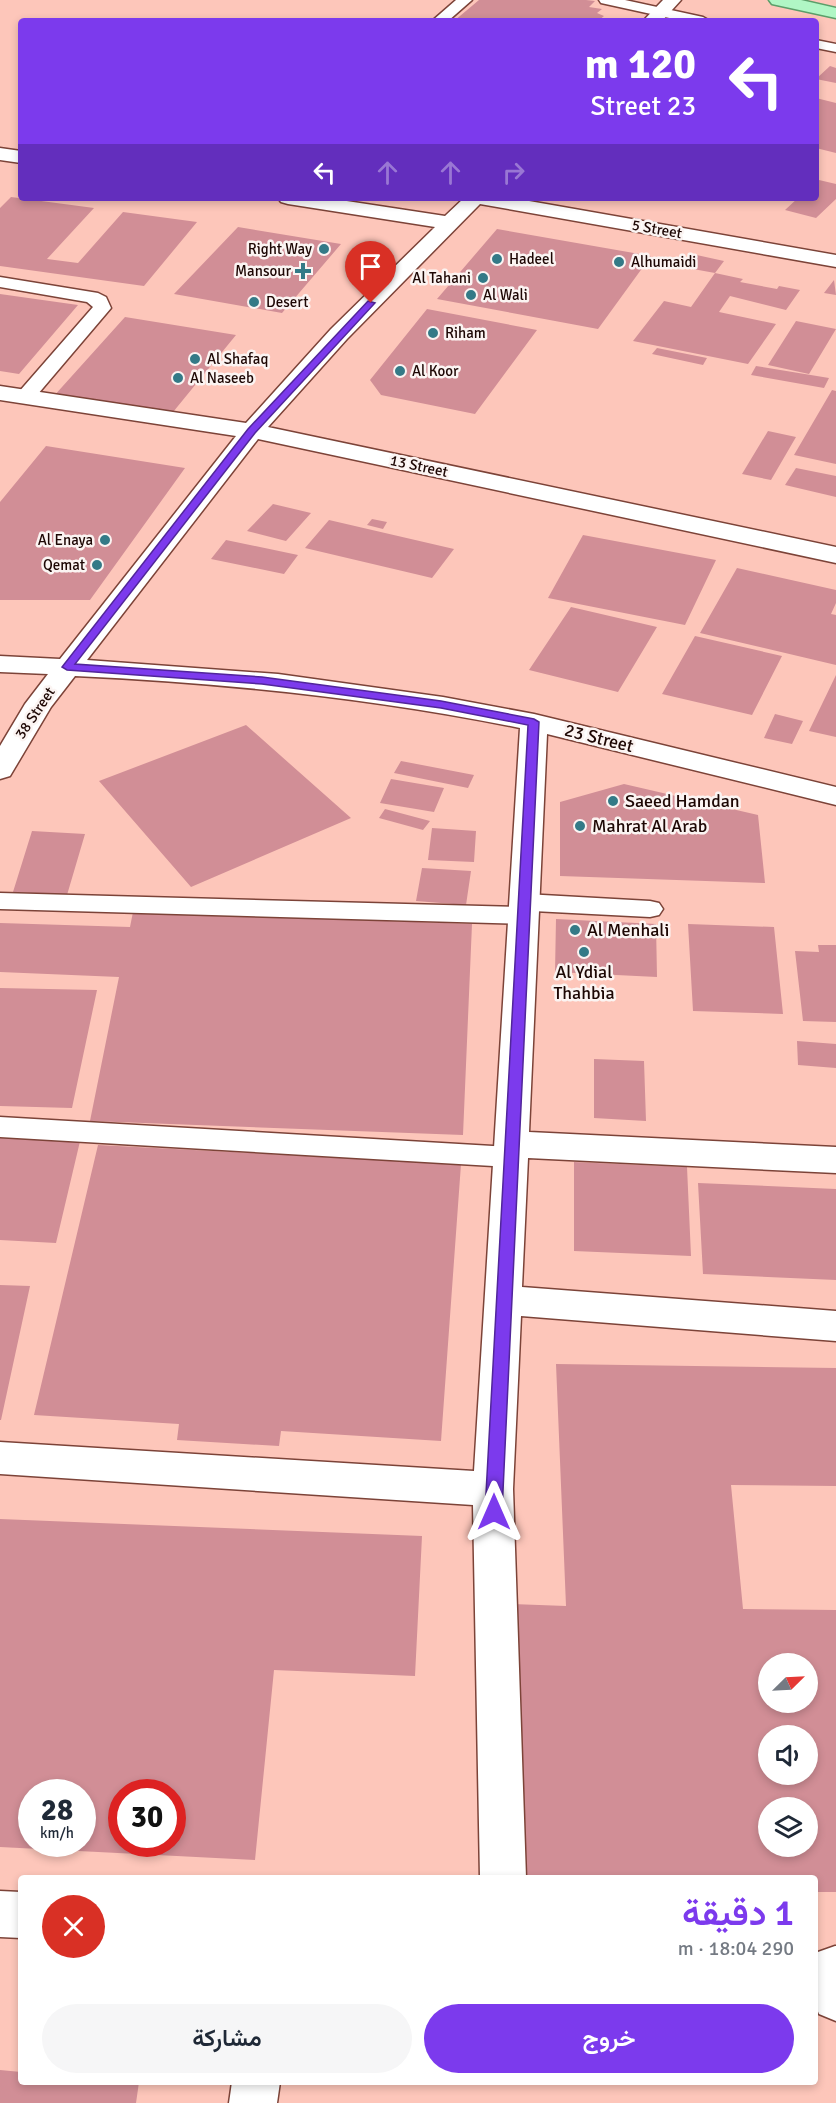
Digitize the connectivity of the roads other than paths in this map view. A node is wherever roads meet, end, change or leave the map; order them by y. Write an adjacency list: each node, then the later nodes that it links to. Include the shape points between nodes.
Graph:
1 (465, 0): 6 (lane)
2 (606, 0): 5 (lane)
3 (778, 0): 4 (main road)
4 (824, 7)
5 (661, 11): 7 (lane)
6 (443, 18)
7 (690, 18)
8 (819, 45): 9 (lane)
9 (836, 48)
10 (0, 154): 11 (street)
11 (18, 157)
12 (307, 201): 15 (street)
13 (474, 201): 15 (street, 38 Street)
14 (494, 201): 16 (street, 5 Street)
15 (450, 223): 20 (street, 38 Street, via 339,334)
16 (836, 261)
17 (0, 282): 19 (lane, via 92,297 102,308)
18 (0, 393): 19 (street, 13 Street)
19 (25, 397): 20 (street, 13 Street)
20 (252, 431): 21 (street, 13 Street); 23 (street, 38 Street)
21 (836, 555)
22 (0, 664): 23 (street, 23 Street)
23 (67, 667): 24 (street, 23 Street, via 262,680 441,704); 25 (street, 38 Street, via 39,704)
24 (534, 722): 26 (street, 23 Street); 28 (street)
25 (0, 770)
26 (836, 796)
27 (0, 901): 28 (lane)
28 (524, 909): 29 (lane); 31 (street)
29 (650, 909)
30 (0, 1126): 31 (lane)
31 (511, 1150): 32 (street); 33 (street)
32 (836, 1160)
33 (503, 1300): 34 (street); 36 (street)
34 (836, 1326)
35 (0, 1458): 36 (street)
36 (493, 1489): 37 (street)
37 (503, 1875)
38 (0, 1914): 39 (street)
39 (18, 1916)
40 (818, 1968): 41 (street)
41 (836, 1969): 42 (street)
42 (836, 1997)
43 (256, 2085): 44 (street)
44 (253, 2103)

